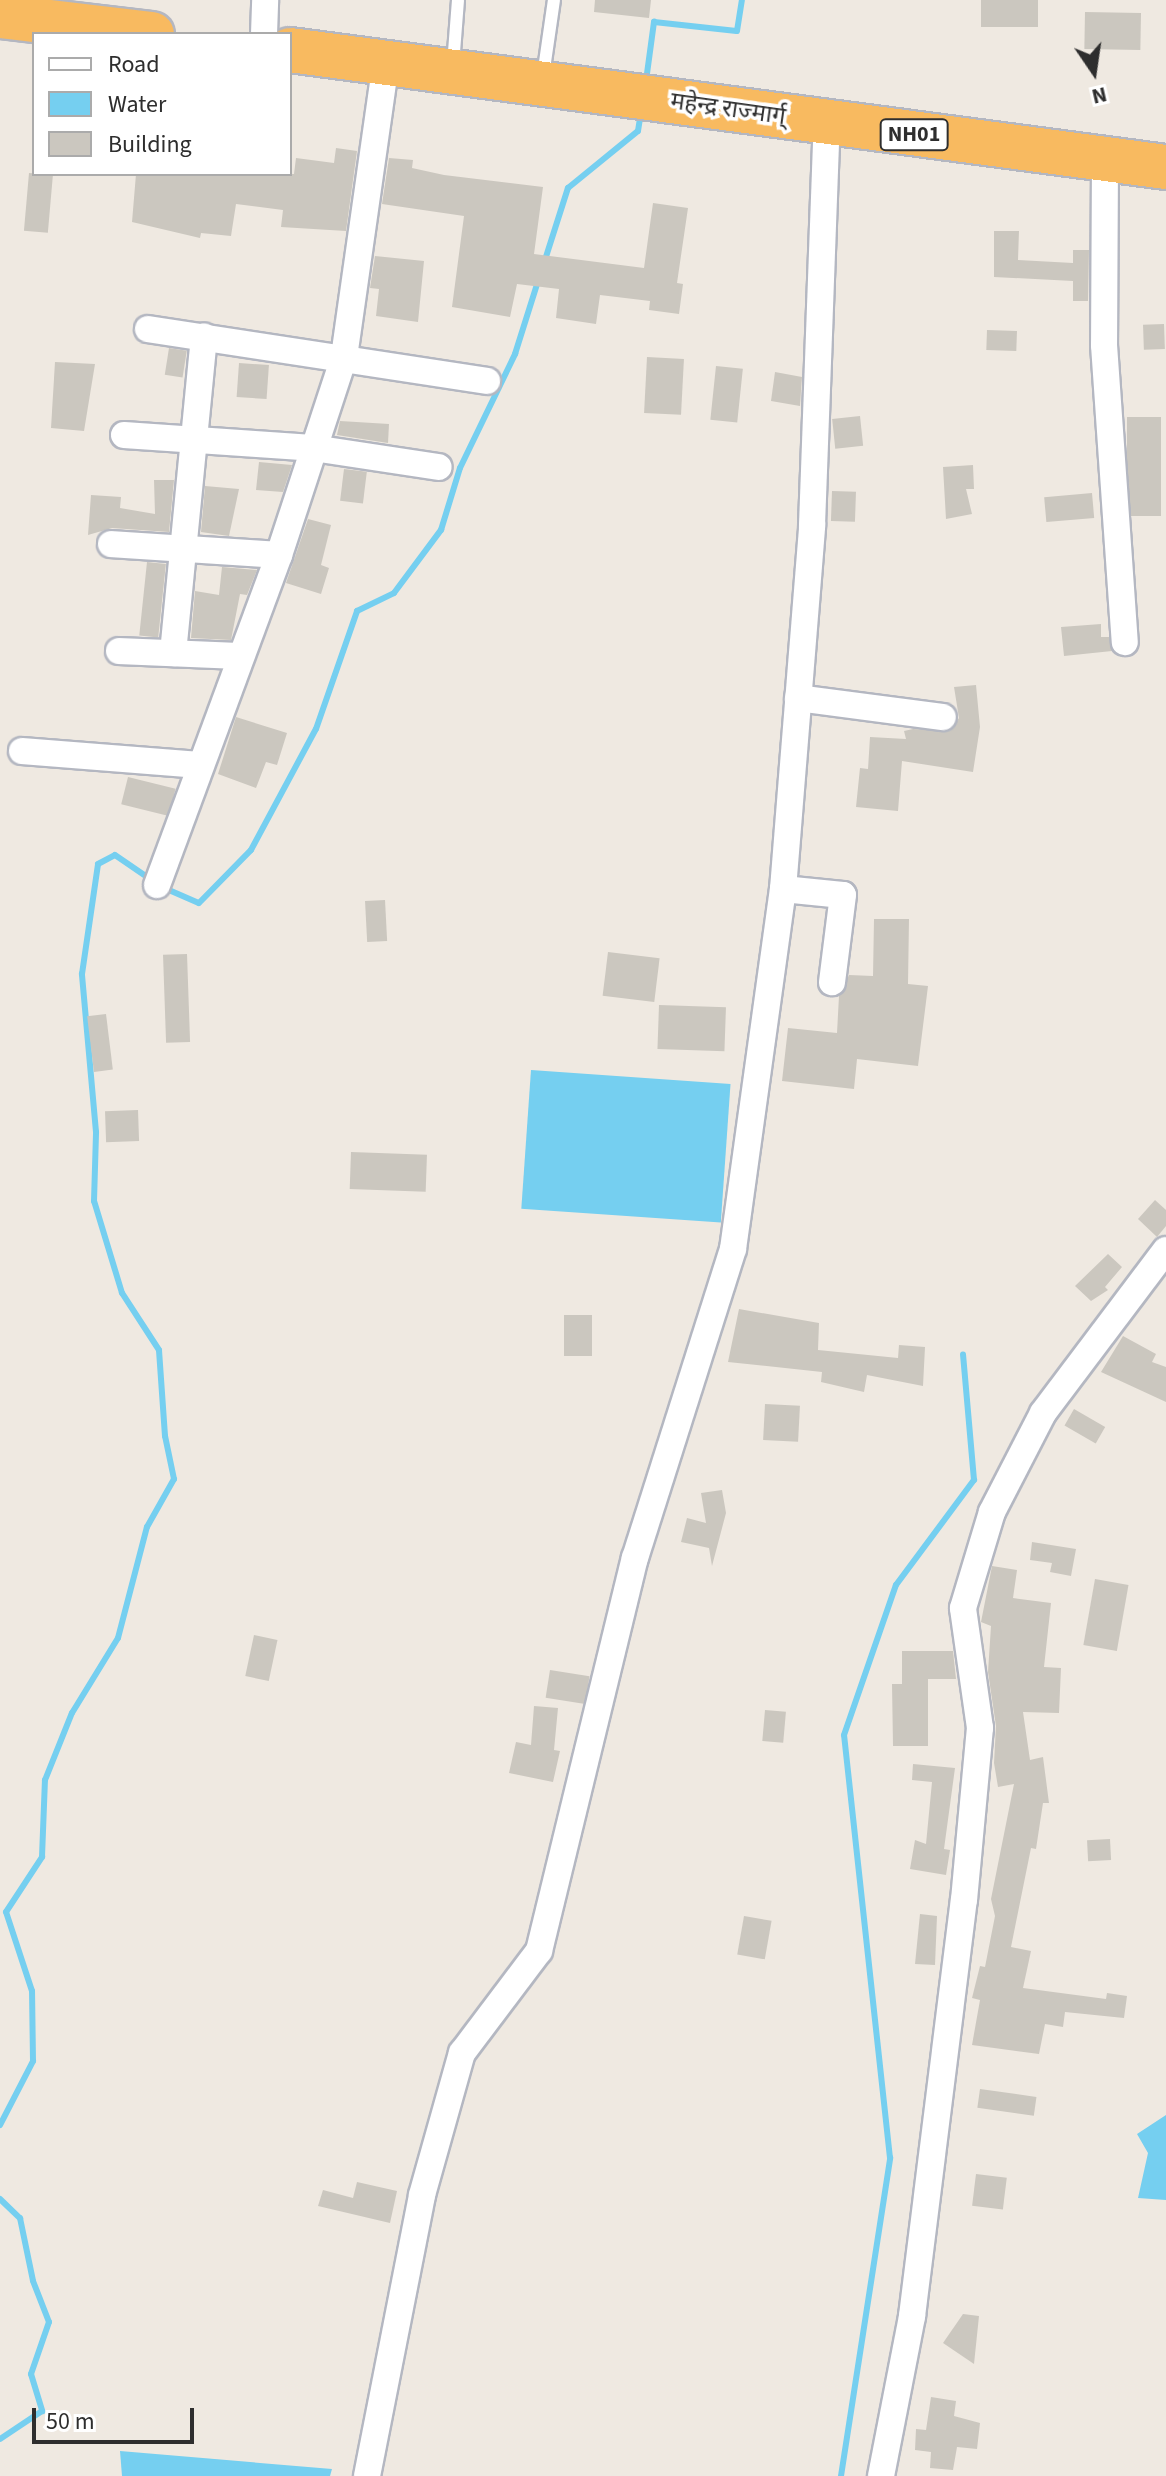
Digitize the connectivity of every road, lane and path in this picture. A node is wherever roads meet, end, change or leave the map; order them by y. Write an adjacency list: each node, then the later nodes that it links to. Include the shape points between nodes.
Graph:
1 (265, 0): 6 (street)
2 (458, 0): 9 (lane)
3 (554, 0): 10 (lane)
4 (2, 11): 5 (highway)
5 (139, 32)
6 (264, 32)
7 (292, 50): 8 (highway, महेन्द्र राज्मार्ग् / NH01)
8 (386, 62): 9 (highway, महेन्द्र राज्मार्ग् / NH01); 16 (street)
9 (453, 71): 10 (highway, महेन्द्र राज्मार्ग् / NH01)
10 (542, 83): 11 (highway, महेन्द्र राज्मार्ग् / NH01)
11 (827, 123): 12 (highway, महेन्द्र राज्मार्ग् / NH01); 29 (street, via 812,525)
12 (1105, 160): 13 (highway, महेन्द्र राज्मार्ग् / NH01); 25 (street, via 1104,345)
13 (1166, 167)
14 (148, 329): 15 (street)
15 (204, 337): 16 (street); 19 (street)
16 (344, 357): 17 (street); 20 (street)
17 (487, 381)
18 (124, 435): 19 (street)
19 (195, 440): 20 (street); 23 (street)
20 (313, 448): 21 (street); 24 (street)
21 (439, 467)
22 (111, 544): 23 (street)
23 (183, 549): 24 (street); 27 (street)
24 (279, 555): 28 (street)
25 (1125, 642)
26 (119, 651): 27 (street)
27 (173, 653): 28 (street)
28 (238, 656): 32 (street)
29 (798, 698): 30 (street); 34 (street)
30 (943, 717)
31 (22, 751): 32 (street)
32 (199, 765): 33 (street)
33 (157, 885)
34 (783, 889): 35 (street, via 843,895); 37 (street, via 770,1055 733,1249 635,1558 539,1951 462,2053 422,2195)
35 (832, 982)
36 (1166, 1250): 38 (street, via 1043,1413 992,1512 963,1608 980,1728 966,1885 912,2316)
37 (367, 2476)
38 (881, 2476)

